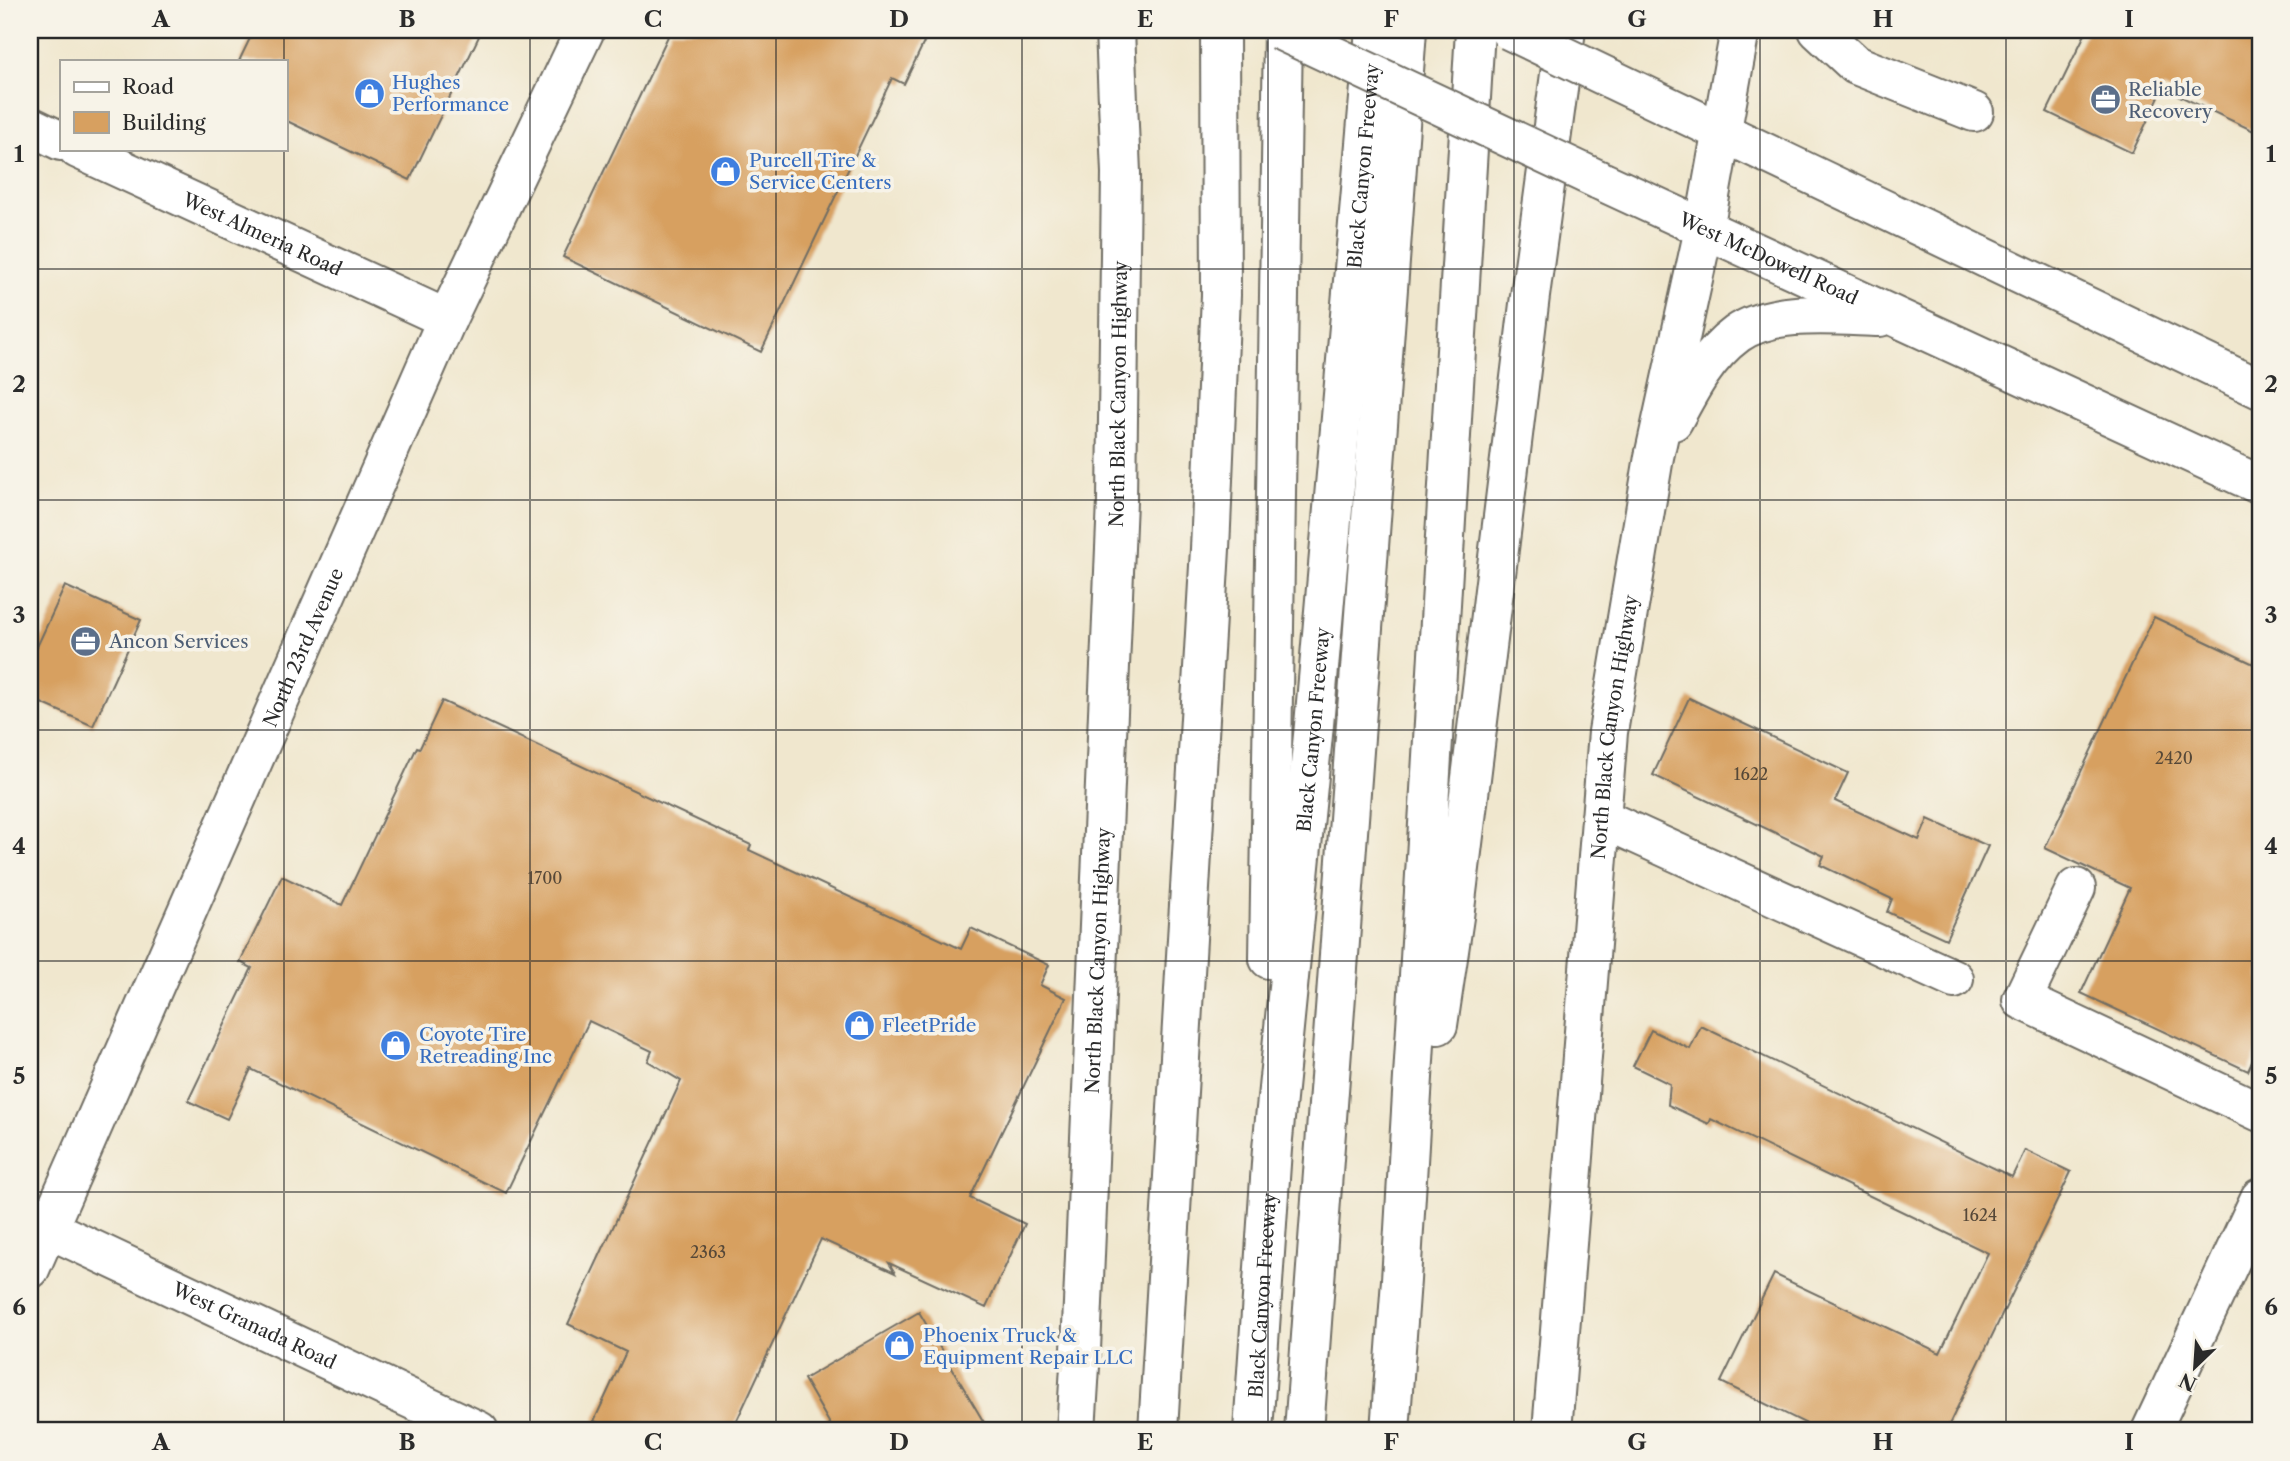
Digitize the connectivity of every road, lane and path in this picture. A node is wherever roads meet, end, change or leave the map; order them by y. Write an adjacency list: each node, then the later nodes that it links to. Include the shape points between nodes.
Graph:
1 (586, 30): 19 (main road, North 23rd Avenue)
2 (1115, 30): 33 (main road, North Black Canyon Highway, via 1121,173 1117,501)
3 (1220, 30): 34 (main road, via 1221,295 1210,549)
4 (1281, 30): 17 (main road, West McDowell Road, bridge); 27 (main road, via 1269,883)
5 (1375, 30): 27 (main road, Black Canyon Freeway)
6 (1407, 30): 36 (main road)
7 (1475, 30): 31 (main road)
8 (1509, 30): 14 (main road, bridge)
9 (1566, 30): 31 (main road, via 1454,916)
10 (1740, 30): 14 (main road, North Black Canyon Highway)
11 (1818, 30): 12 (main road, via 1856,65)
12 (1974, 112)
13 (30, 126): 15 (main road)
14 (1722, 132): 17 (main road, North Black Canyon Highway); 20 (main road)
15 (60, 141)
16 (80, 150): 19 (main road, West Almeria Road)
17 (1704, 229): 18 (main road, West McDowell Road); 21 (main road, North Black Canyon Highway)
18 (1895, 317): 21 (main road, via 1789,317 1739,332 1703,370); 22 (main road, West McDowell Road)
19 (447, 319): 29 (main road, North 23rd Avenue)
20 (2260, 389)
21 (1654, 457): 23 (main road, North Black Canyon Highway, via 1608,732)
22 (2260, 485)
23 (1601, 818): 25 (main road); 38 (main road, North Black Canyon Highway)
24 (2076, 888): 26 (main road, via 2022,1000)
25 (1954, 979)
26 (2260, 1111)
27 (1272, 1149): 35 (main road, Black Canyon Freeway)
28 (2260, 1198): 39 (main road)
29 (39, 1224): 30 (main road, North 23rd Avenue); 32 (main road, West Granada Road)
30 (30, 1269)
31 (1401, 1280): 37 (main road)
32 (479, 1431)
33 (1076, 1431)
34 (1158, 1431)
35 (1252, 1431)
36 (1304, 1431)
37 (1390, 1431)
38 (1552, 1431)
39 (2151, 1431)

